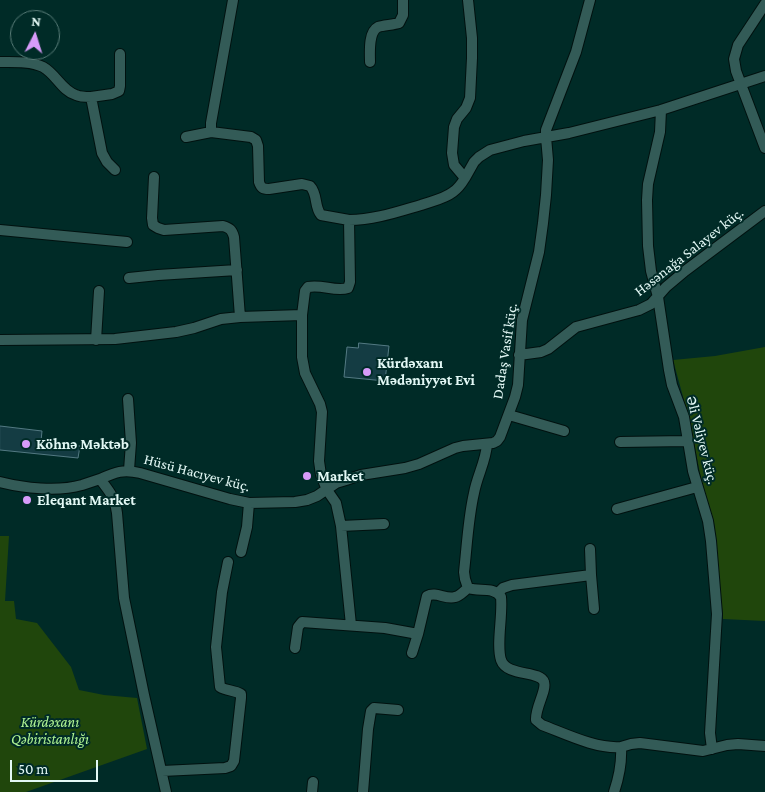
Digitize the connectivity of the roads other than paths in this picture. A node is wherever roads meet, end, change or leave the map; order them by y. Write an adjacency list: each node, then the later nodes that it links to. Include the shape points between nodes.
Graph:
1 (233, 0): 13 (street)
2 (404, 0): 8 (street, via 399,23 379,26 374,30)
3 (468, 0): 19 (street, via 472,38 470,98 454,127 452,153 454,165)
4 (590, 0): 15 (street, Dadaş Vasif küç., via 576,52 548,122)
5 (765, 4): 10 (street, via 738,45 734,59)
6 (120, 54): 11 (street, via 119,91)
7 (0, 62): 11 (street, via 43,67 67,91)
8 (370, 62)
9 (765, 76): 10 (street)
10 (741, 83): 12 (street); 16 (street)
11 (91, 98): 17 (street, via 102,153)
12 (661, 110): 15 (street); 27 (street, Əli Vəliyev küç., via 647,200 648,246)
13 (211, 132): 14 (street); 21 (street, via 256,140 261,187 310,186 321,215)
14 (186, 137)
15 (546, 137): 19 (street, via 490,150 474,162); 32 (street, Dadaş Vasif küç., via 548,160 543,223 522,320)
16 (765, 148)
17 (115, 170)
18 (154, 177): 24 (street, via 154,225 164,230 228,227 234,237)
19 (466, 178): 21 (street, via 441,199 381,217)
20 (765, 211): 27 (street, Həsənağa Salayev küç., via 685,271)
21 (349, 220): 28 (street, via 348,288 308,287)
22 (0, 230): 23 (street)
23 (127, 242)
24 (236, 270): 25 (street); 29 (street)
25 (129, 278)
26 (99, 291): 31 (street)
27 (658, 297): 32 (street, Həsənağa Salayev küç., via 639,310 576,327 541,352); 36 (street, Əli Vəliyev küç., via 672,385 684,418)
28 (302, 316): 29 (street); 43 (street, via 303,365 322,412 319,461)
29 (240, 317): 31 (street, via 176,332)
30 (0, 340): 31 (street)
31 (96, 340)
32 (519, 355): 34 (street, Dadaş Vasif küç., via 518,385)
33 (128, 399): 39 (street)
34 (509, 416): 35 (street); 38 (street, Dadaş Vasif küç., via 497,441)
35 (564, 431)
36 (687, 441): 37 (street); 42 (street, Əli Vəliyev küç.)
37 (620, 442)
38 (487, 444): 43 (street, Hüsü Hacıyev küç., via 455,448 406,468 361,475 336,483); 52 (street, via 471,507 464,572)
39 (129, 470): 40 (street, Hüsü Hacıyev küç.); 44 (street, Hüsü Hacıyev küç.)
40 (100, 478): 41 (street, Hüsü Hacıyev küç., via 81,486 55,488); 63 (street, via 116,502 124,598)
41 (0, 482)
42 (697, 488): 45 (street); 62 (street, Əli Vəliyev küç., via 710,531 717,614 710,733)
43 (327, 490): 44 (street, Hüsü Hacıyev küç., via 295,502); 47 (street, via 336,503)
44 (249, 503): 49 (street)
45 (617, 509)
46 (384, 524): 47 (street)
47 (342, 526): 55 (street)
48 (590, 549): 51 (street)
49 (241, 552)
50 (228, 562): 63 (street, via 216,647 220,687 241,694 234,761 225,768)
51 (591, 575): 53 (street, via 512,585); 54 (street)
52 (468, 588): 53 (street); 56 (street, via 453,598 427,596)
53 (498, 593): 61 (street, via 502,602 500,650 504,665 544,682 536,720 599,746)
54 (594, 609)
55 (351, 625): 56 (street); 57 (street, via 302,622 298,627)
56 (418, 634): 58 (street)
57 (295, 648)
58 (412, 654)
59 (398, 710): 65 (street, via 374,708 371,712)
60 (765, 746): 62 (street, via 728,745)
61 (622, 747): 62 (street, via 640,743 703,751); 66 (street, via 621,767)
62 (712, 749)
63 (162, 771): 64 (street)
64 (166, 792)
65 (363, 792)
66 (614, 792)

